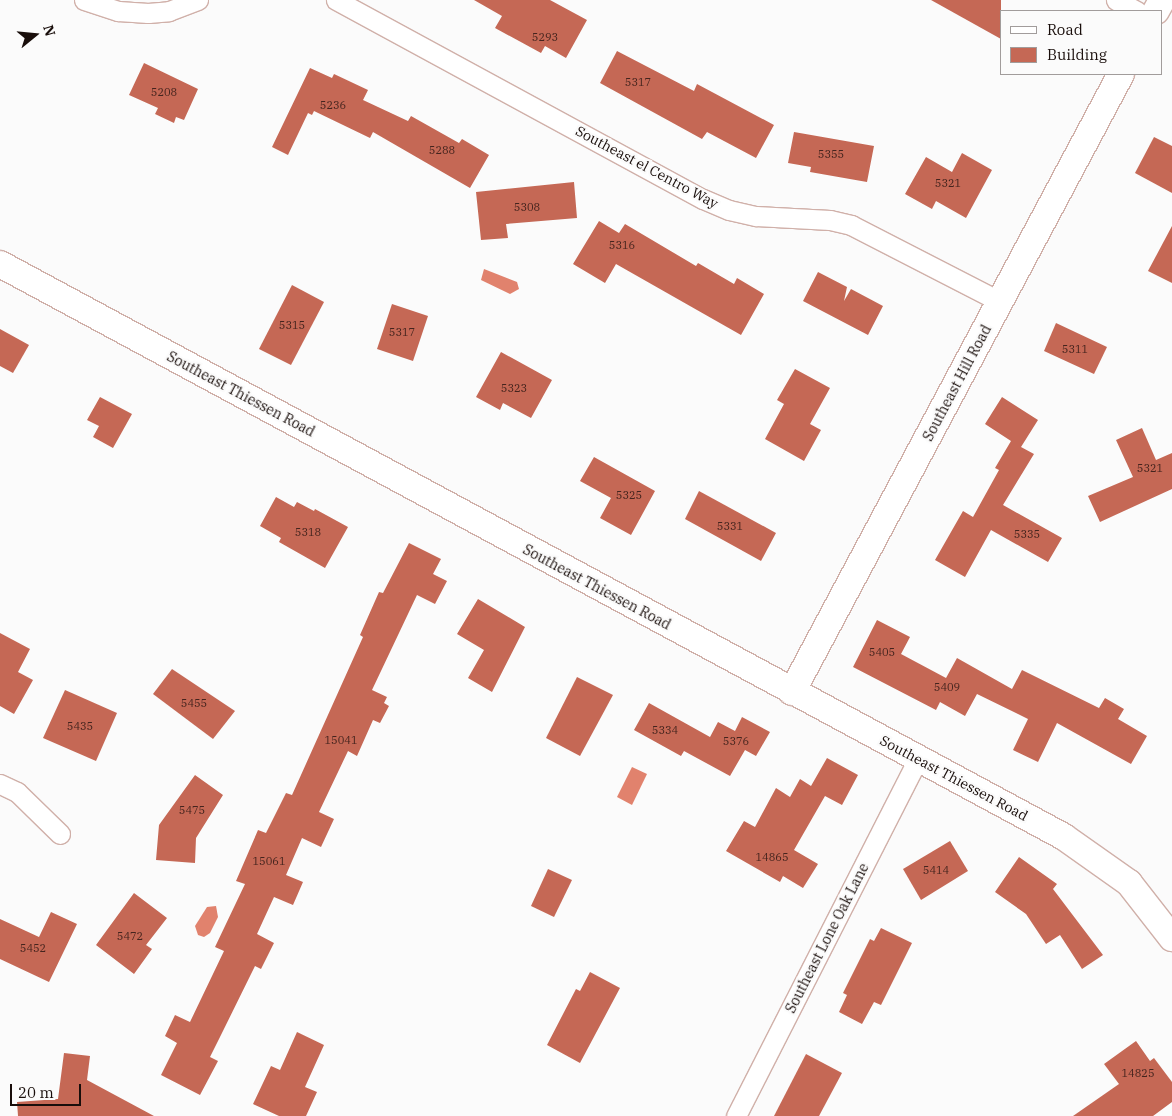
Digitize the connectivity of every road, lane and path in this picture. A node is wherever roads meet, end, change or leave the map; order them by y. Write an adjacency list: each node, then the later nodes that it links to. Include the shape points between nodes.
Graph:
1 (84, 0): 2 (street, via 118,10 148,13 169,11)
2 (198, 0)
3 (336, 0): 8 (street, Southeast el Centro Way, via 703,199 729,210 756,216 830,220 851,225)
4 (1116, 0): 5 (street)
5 (1135, 10)
6 (1120, 75): 8 (main road, Southeast Hill Road)
7 (0, 264): 9 (main road, Southeast Thiessen Road)
8 (1001, 302): 9 (main road, Southeast Hill Road)
9 (792, 692): 10 (main road, Southeast Thiessen Road)
10 (918, 759): 13 (main road, Southeast Thiessen Road, via 1094,856 1129,883); 14 (street, Southeast Lone Oak Lane)
11 (0, 784): 12 (street, via 17,792)
12 (60, 834)
13 (1172, 938)
14 (736, 1116)

